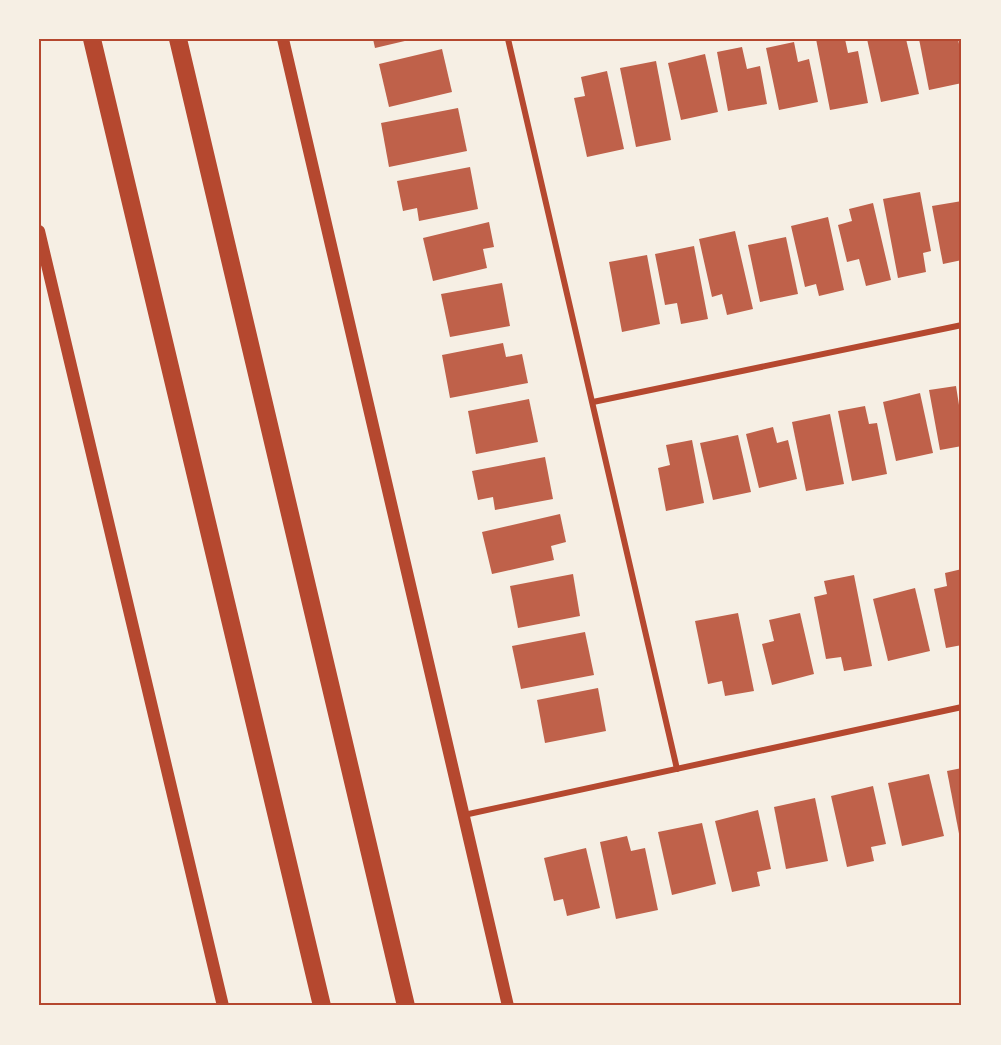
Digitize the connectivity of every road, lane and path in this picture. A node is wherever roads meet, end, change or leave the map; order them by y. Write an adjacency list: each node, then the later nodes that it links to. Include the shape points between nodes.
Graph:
1 (92, 39): 12 (highway)
2 (178, 39): 13 (highway)
3 (283, 39): 10 (main road)
4 (508, 39): 7 (street)
5 (39, 231): 11 (main road)
6 (962, 325): 7 (street)
7 (593, 402): 9 (street)
8 (962, 707): 9 (street)
9 (677, 769): 10 (street)
10 (464, 815): 14 (main road)
11 (223, 1006)
12 (322, 1006)
13 (406, 1006)
14 (508, 1006)

